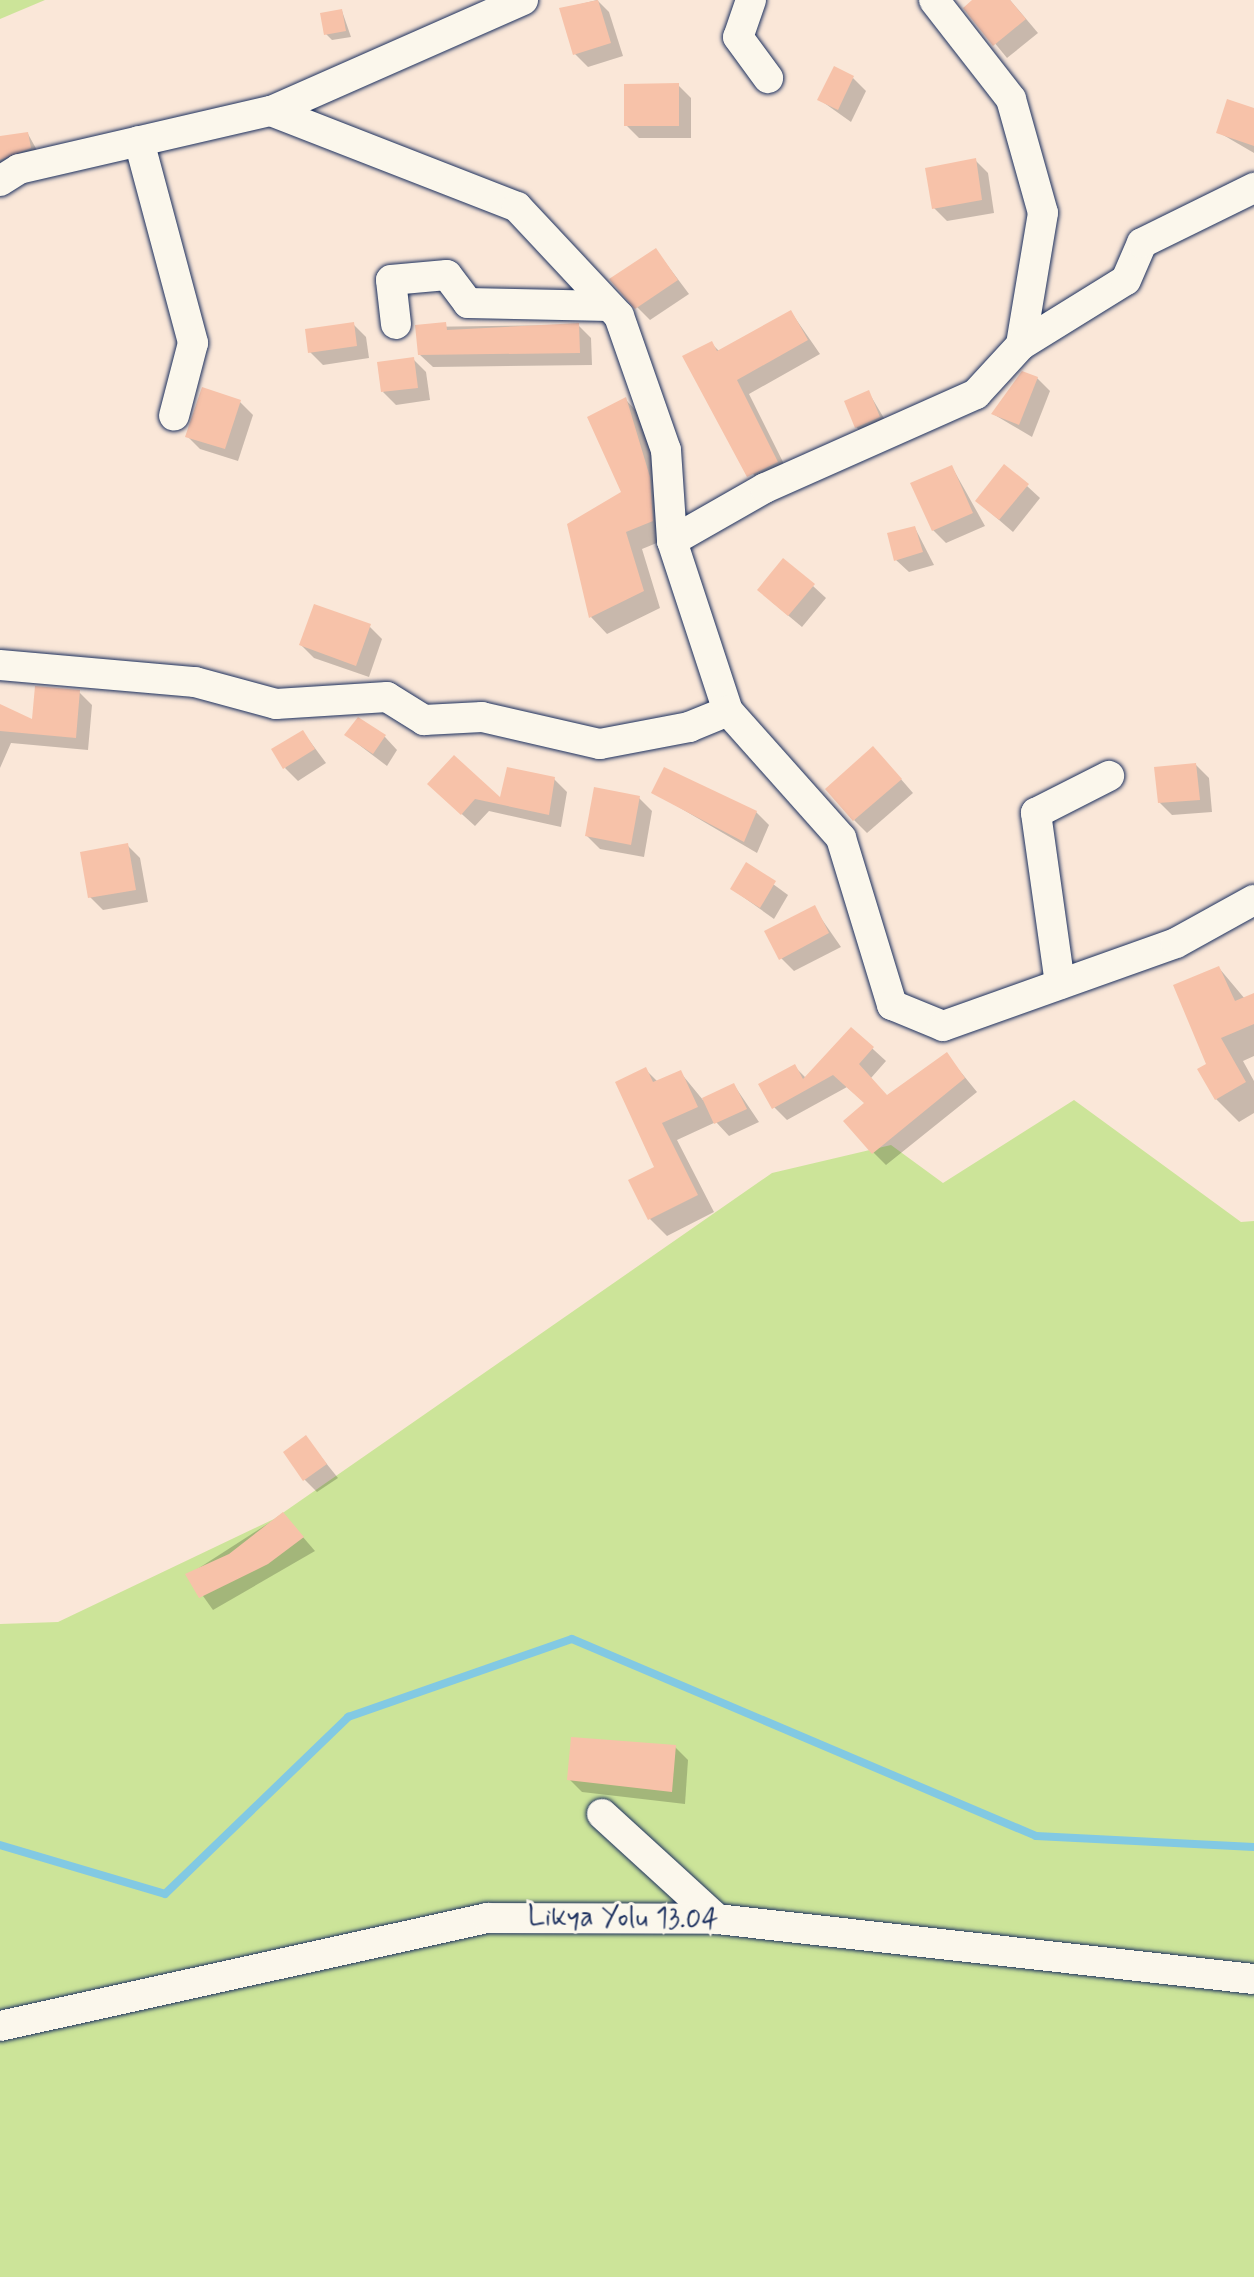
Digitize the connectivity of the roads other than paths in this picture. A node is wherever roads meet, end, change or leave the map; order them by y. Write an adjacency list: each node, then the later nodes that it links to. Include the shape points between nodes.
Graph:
1 (523, 0): 5 (street)
2 (751, 0): 4 (street, via 738,37)
3 (936, 1): 11 (street, via 1011,99 1043,213)
4 (768, 78)
5 (271, 111): 6 (street); 9 (street, via 517,207)
6 (139, 141): 7 (street, via 19,169); 12 (street, via 193,343)
7 (0, 181)
8 (1254, 188): 11 (street, via 1142,243 1126,280)
9 (609, 306): 10 (street, via 468,303 447,275 391,280); 13 (street, via 666,450)
10 (396, 324)
11 (1021, 345): 13 (street, via 976,394 765,488)
12 (174, 416)
13 (672, 541): 15 (street)
14 (0, 665): 15 (street, via 195,682 276,704 387,697 424,720 482,717 600,744 689,727)
15 (728, 711): 18 (street, via 841,838 892,1005 943,1026)
16 (1109, 776): 18 (street, via 1036,813)
17 (1254, 900): 18 (street, via 1176,943)
18 (1060, 984)
19 (602, 1814): 20 (street)
20 (717, 1919): 21 (street, Likya Yolu 13.04); 22 (street, Likya Yolu 13.04, via 487,1918)
21 (1254, 1979)
22 (0, 2026)

